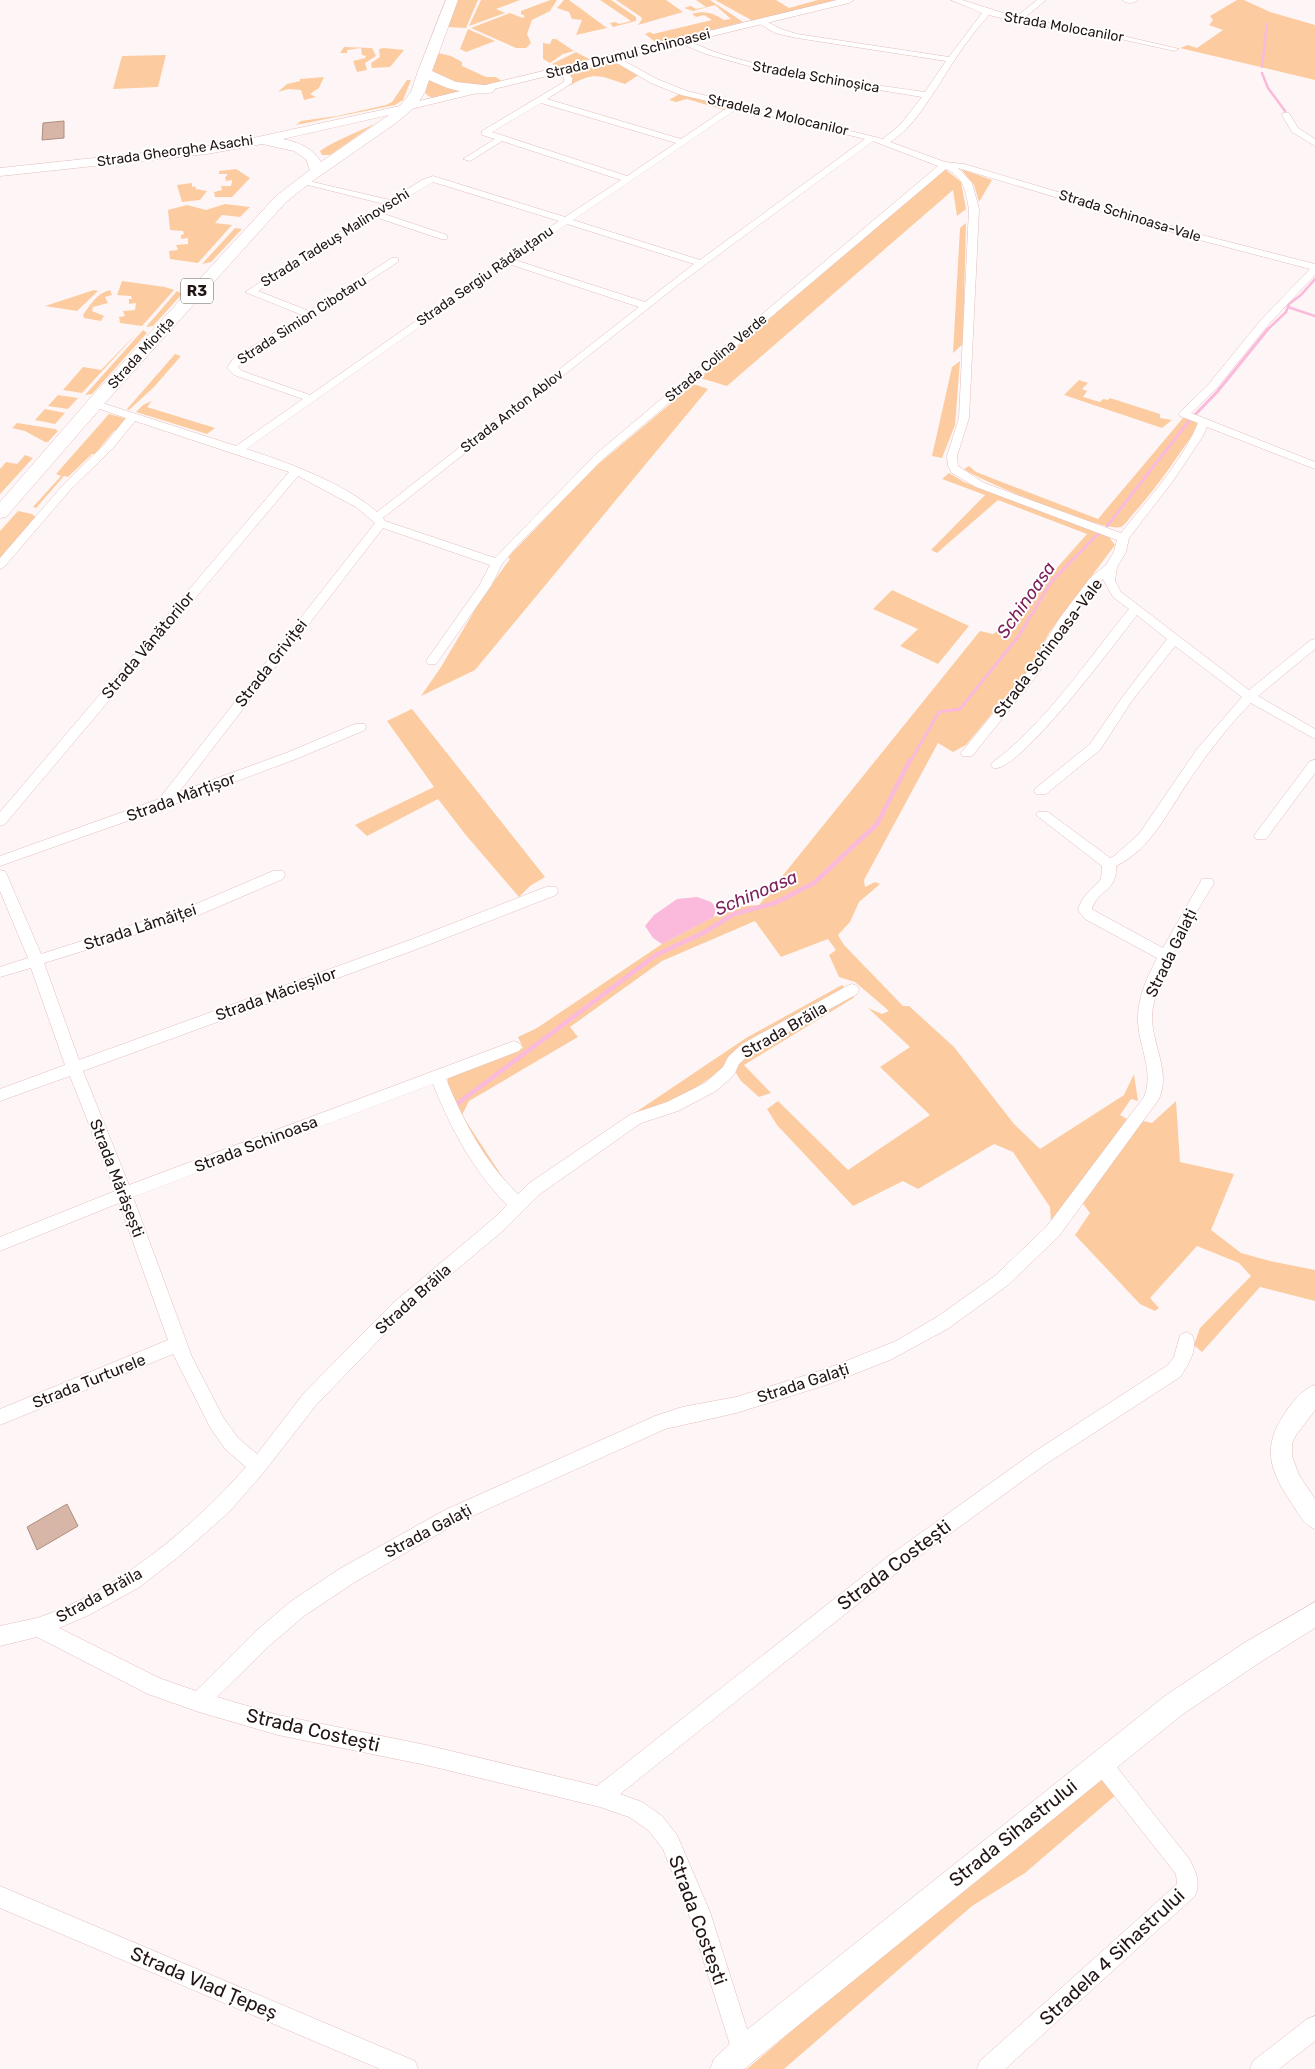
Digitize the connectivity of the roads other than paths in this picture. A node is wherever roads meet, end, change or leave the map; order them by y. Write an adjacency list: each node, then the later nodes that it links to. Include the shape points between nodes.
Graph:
1 (452, 0): 15 (main road)
2 (849, 0): 9 (street, Strada Drumul Schinoasei)
3 (955, 0): 7 (street, Strada Molocanilor)
4 (1042, 0): 8 (street)
5 (1126, 0): 6 (street)
6 (1134, 0)
7 (987, 12): 8 (street, Strada Molocanilor); 13 (street)
8 (1017, 20): 11 (street, Strada Molocanilor, via 1102,33)
9 (760, 21): 10 (street, Strada Drumul Schinoasei); 13 (street, via 785,33)
10 (679, 41): 12 (street, Strada Drumul Schinoasei); 17 (street, Stradela Schinoșica, via 765,70)
11 (1175, 49)
12 (613, 57): 14 (street, Strada Drumul Schinoasei); 19 (street, Stradela 2 Molocanilor, via 665,86)
13 (952, 60): 17 (street)
14 (561, 70): 16 (street, Strada Drumul Schinoasei); 18 (street, via 569,81)
15 (424, 71): 16 (main road, via 449,84); 20 (main road, via 416,97)
16 (488, 89): 20 (street, Strada Drumul Schinoasei)
17 (927, 95): 25 (street, via 909,122 896,136)
18 (540, 100): 22 (street, via 485,132); 24 (street)
19 (736, 106): 23 (street, Stradela 2 Molocanilor); 24 (street, Strada Sergiu Rădăuțanu)
20 (407, 107): 27 (main road, Strada Gheorghe Asachi); 30 (main road, Strada Miorița)
21 (1286, 115): 26 (street, via 1295,130)
22 (502, 138): 28 (street); 32 (street)
23 (872, 138): 25 (street, Stradela 2 Molocanilor); 40 (street, Strada Anton Ablov)
24 (682, 142): 32 (street, Strada Sergiu Rădăuțanu)
25 (884, 142): 29 (street, Stradela 2 Molocanilor)
26 (1315, 143)
27 (244, 144): 30 (main road, via 277,143 298,147 312,157); 31 (main road, Strada Gheorghe Asachi)
28 (467, 159)
29 (945, 165): 41 (street, Strada Schinoasa-Vale, via 961,166); 53 (street, via 968,183 974,210 964,418 952,456 953,466 962,475 990,488); 54 (street, Strada Colina Verde, via 600,456)
30 (318, 171): 33 (main road, Strada Miorița / R3)
31 (0, 172)
32 (628, 178): 36 (street, Strada Sergiu Rădăuțanu)
33 (302, 182): 34 (street); 45 (main road, Strada Miorița / R3, via 271,209)
34 (391, 203): 35 (street, Strada Tadeuș Malinovschi); 36 (street, Strada Tadeuș Malinovschi, via 429,180 439,180)
35 (374, 214): 37 (street); 43 (street, Strada Tadeuș Malinovschi, via 250,292)
36 (566, 220): 39 (street, Strada Sergiu Rădăuțanu); 40 (street)
37 (444, 237)
38 (395, 260): 43 (street, Strada Simion Cibotaru)
39 (508, 261): 42 (street); 44 (street, Strada Sergiu Rădăuțanu)
40 (703, 264): 42 (street, Strada Anton Ablov)
41 (1315, 268): 47 (street, Strada Schinoasa-Vale, via 1264,323 1212,387 1184,414)
42 (647, 306): 52 (street, Strada Anton Ablov)
43 (310, 315): 44 (street, Strada Simion Cibotaru, via 237,361 232,368 238,373)
44 (310, 398): 48 (street, Strada Sergiu Rădăuțanu)
45 (95, 404): 46 (street); 51 (main road, Strada Miorița / R3)
46 (133, 416): 48 (street); 55 (street)
47 (1200, 421): 49 (street, Strada Schinoasa-Vale); 53 (street, Strada Schinoasa-Vale, via 1198,436)
48 (238, 450): 50 (street)
49 (1315, 466)
50 (296, 471): 52 (street, via 343,494); 70 (street, Strada Vânătorilor)
51 (0, 512)
52 (379, 520): 54 (street); 68 (street, Strada Griviței)
53 (1123, 538): 56 (street, Strada Schinoasa-Vale, via 1120,552)
54 (497, 563): 60 (street, via 486,586)
55 (0, 565)
56 (1111, 567): 57 (street, Strada Schinoasa-Vale, via 1109,581 1117,594); 64 (street, Strada Schinoasa-Vale, via 1094,581 1063,622 1032,674)
57 (1136, 608): 58 (street, Strada Schinoasa-Vale); 65 (street, via 1049,715 1017,751)
58 (1174, 639): 61 (street, Strada Schinoasa-Vale); 67 (street, via 1127,699 1095,747)
59 (1315, 643): 61 (street)
60 (432, 662)
61 (1248, 696): 63 (street, Strada Schinoasa-Vale); 73 (street, via 1223,724 1157,821 1122,859)
62 (360, 727): 68 (street, Strada Mărțișor)
63 (1315, 735)
64 (967, 753)
65 (998, 764)
66 (1315, 764): 71 (street)
67 (1041, 791)
68 (162, 804): 72 (street, Strada Mărțișor)
69 (1043, 815): 73 (street)
70 (0, 821)
71 (1261, 836)
72 (0, 861)
73 (1109, 864): 78 (street, via 1110,879 1106,886 1091,896 1085,910 1098,921)
74 (0, 875): 79 (street, Strada Mărășești)
75 (278, 875): 79 (street, Strada Lămăiței, via 194,911)
76 (1207, 883): 78 (street, Strada Galați)
77 (551, 891): 83 (street, Strada Măcieșilor)
78 (1166, 956): 98 (street, Strada Galați, via 1148,997 1145,1015 1155,1080 1154,1094 1070,1210 1007,1275 932,1329 864,1363 739,1404 679,1415 452,1516 348,1575 297,1609)
79 (36, 960): 80 (street, Strada Lămăiței); 83 (street, Strada Mărășești)
80 (0, 972)
81 (852, 990): 87 (street, Strada Brăila, via 748,1048 733,1061 730,1070 720,1080 678,1106 631,1121 534,1189)
82 (514, 1047): 84 (street, Strada Schinoasa)
83 (74, 1068): 85 (street, Strada Măcieșilor); 86 (street, Strada Mărășești)
84 (437, 1075): 86 (street, Strada Schinoasa); 87 (street, via 458,1126 475,1156)
85 (0, 1095)
86 (124, 1194): 88 (street, Strada Schinoasa); 90 (street, Strada Mărășești)
87 (518, 1205): 93 (street, Strada Brăila, via 399,1308 310,1400)
88 (0, 1244)
89 (1186, 1340): 100 (street, Strada Costești, via 1182,1360 1174,1371 1040,1458 896,1561)
90 (178, 1344): 92 (street, Strada Turturele); 93 (street, Strada Mărășești, via 217,1423 232,1444)
91 (1315, 1395): 94 (street, via 1285,1429 1279,1451 1285,1475)
92 (0, 1417)
93 (258, 1466): 96 (street, Strada Brăila, via 223,1506 139,1575 82,1608)
94 (1315, 1518)
95 (1315, 1614): 99 (street, Strada Sihastrului, via 1174,1705)
96 (38, 1627): 97 (street, Strada Brăila); 98 (street, Strada Costești, via 155,1687)
97 (0, 1636)
98 (199, 1702): 100 (street, Strada Costești, via 278,1725 426,1755)
99 (1101, 1763): 103 (street, Strada Sihastrului); 106 (street, Stradela 4 Sihastrului, via 1184,1868 1188,1889)
100 (600, 1797): 103 (street, Strada Costești, via 635,1809 655,1823 670,1842 699,1912)
101 (0, 1897): 104 (street, Strada Vlad Țepeș)
102 (1315, 2027): 107 (street)
103 (743, 2052): 105 (street, Strada Sihastrului)
104 (407, 2069)
105 (724, 2069)
106 (988, 2069)
107 (1261, 2069)

